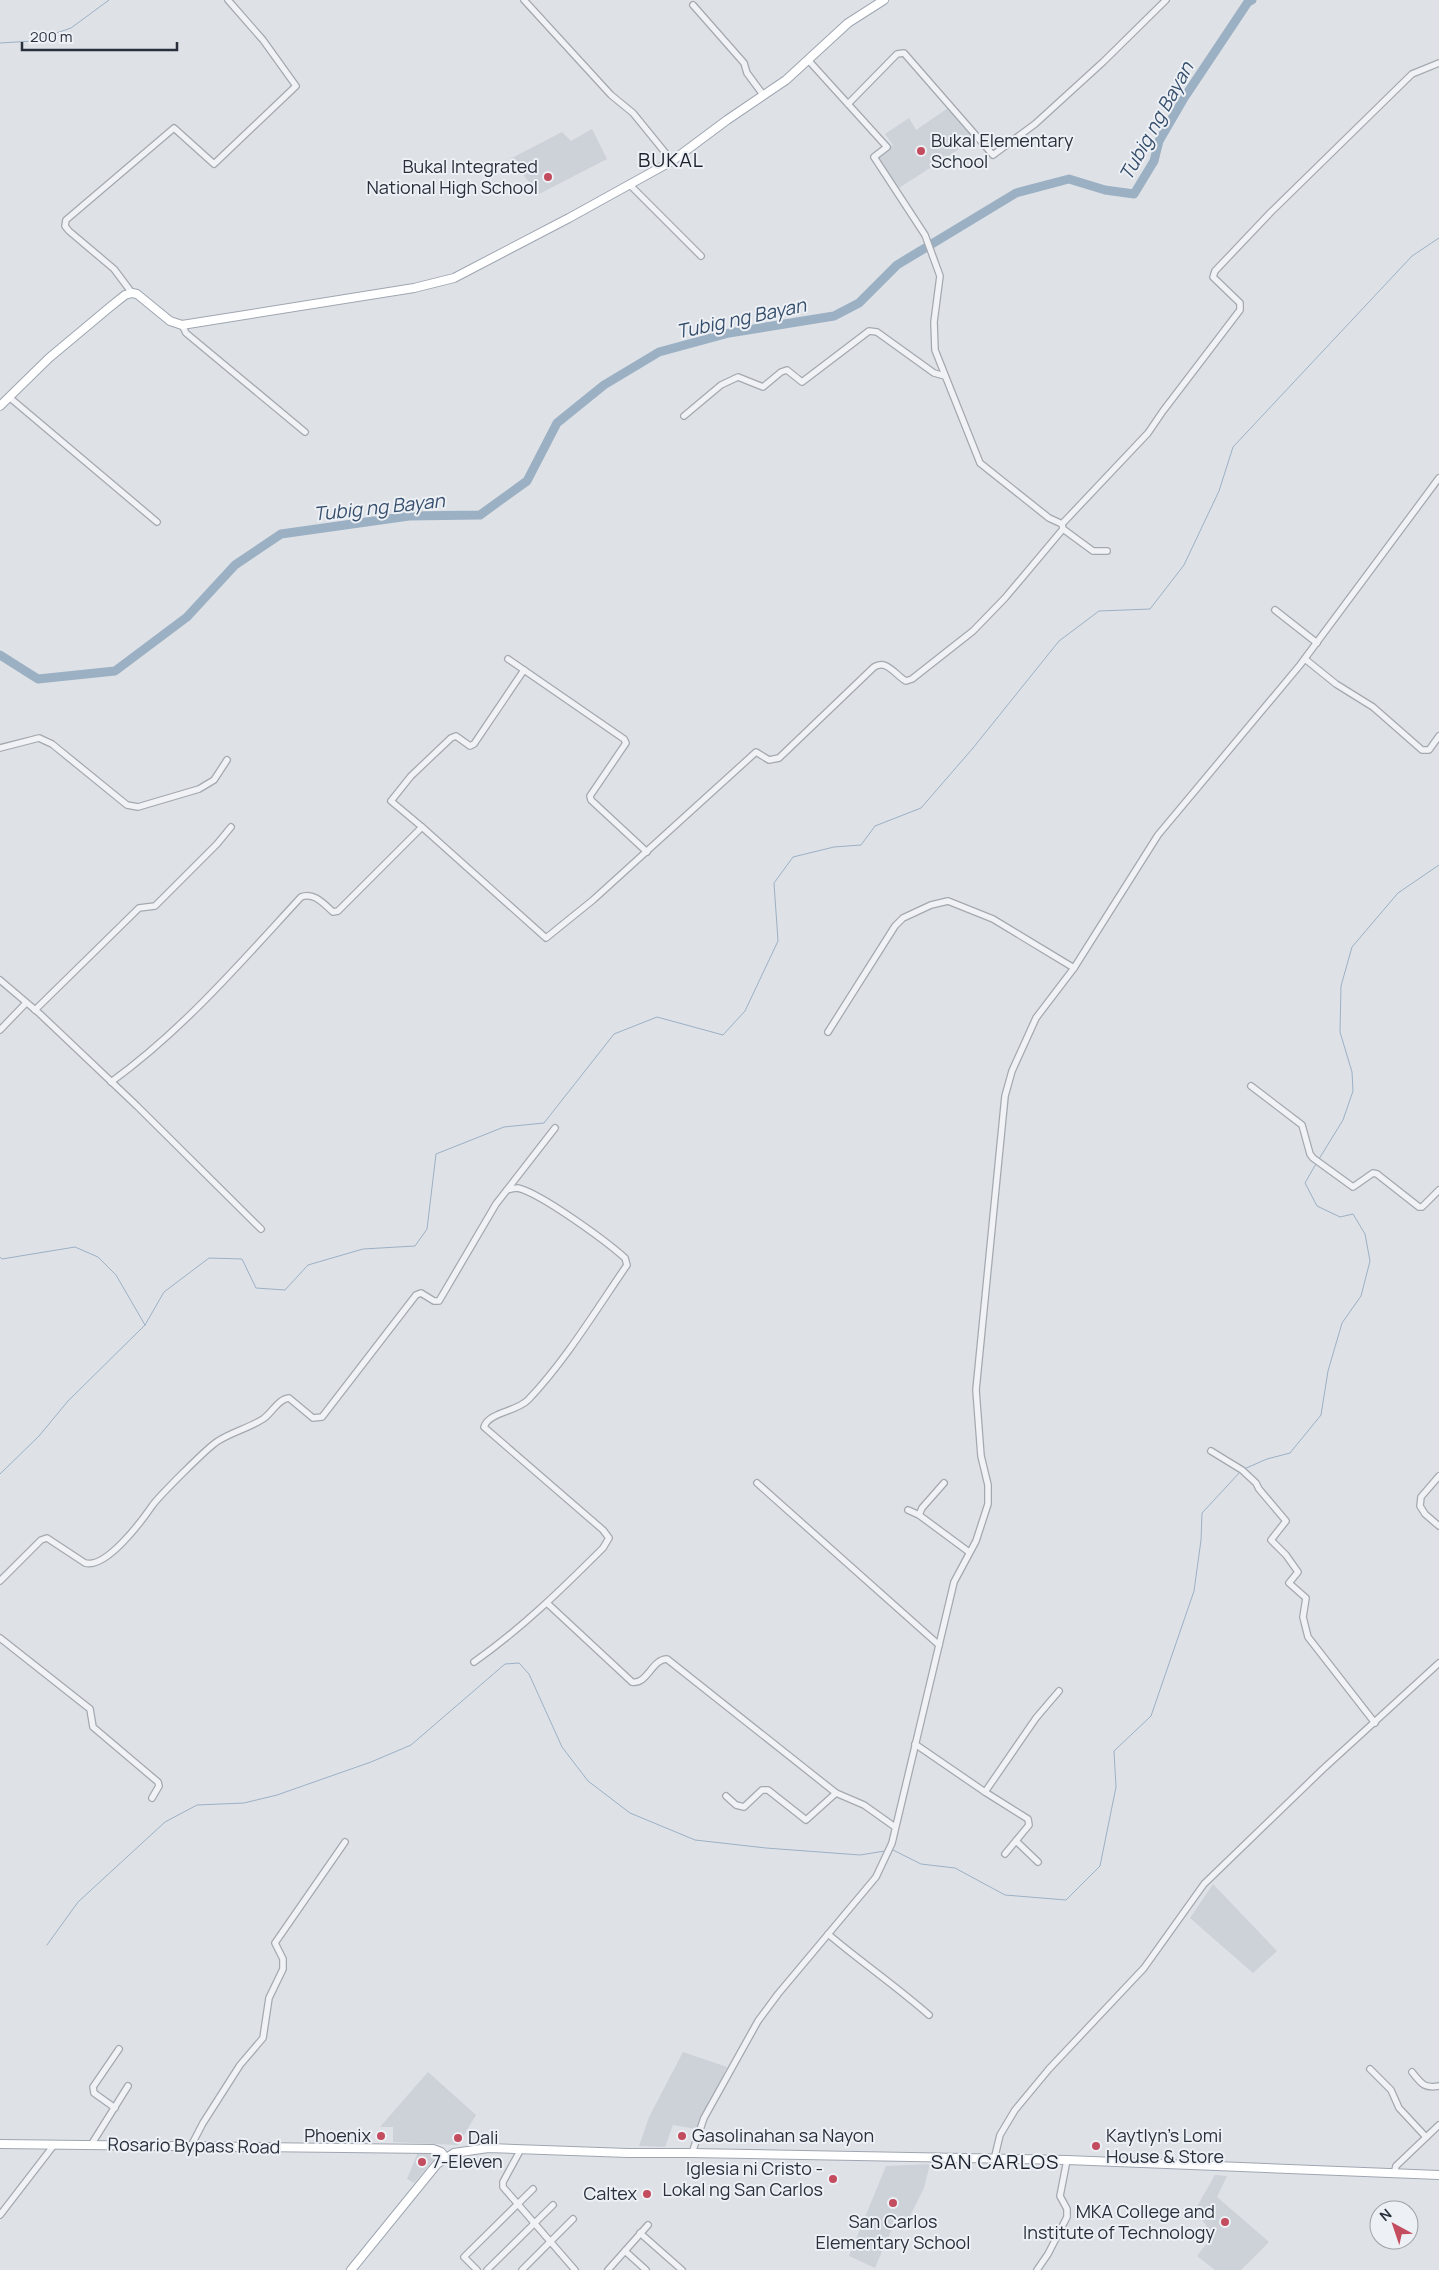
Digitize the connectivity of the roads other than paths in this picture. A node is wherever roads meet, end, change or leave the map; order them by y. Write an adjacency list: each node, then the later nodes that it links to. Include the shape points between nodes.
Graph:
1 (228, 0): 13 (street, via 263,40 296,86 214,164 174,128 66,220 65,226 69,231 114,268)
2 (524, 0): 10 (street, via 611,95 633,113)
3 (884, 0): 6 (main road, via 848,22)
4 (1166, 0): 9 (street, via 1035,124 993,155 904,53 897,54)
5 (693, 5): 8 (street, via 744,62 747,73)
6 (809, 61): 8 (main road); 9 (street)
7 (1439, 64): 22 (street, via 1412,74 1215,271 1213,277 1240,303 1240,310 1162,410 1148,433)
8 (764, 96): 10 (main road)
9 (848, 104): 15 (street, via 887,147 874,157 932,249 940,276 934,322 935,350)
10 (672, 161): 11 (main road)
11 (630, 185): 12 (street); 14 (main road, via 454,278 414,288)
12 (701, 256)
13 (132, 292): 14 (main road, via 170,321); 16 (main road, via 50,358)
14 (182, 326): 19 (street, via 186,333)
15 (945, 376): 18 (street, via 934,373 877,332 869,331 802,382 787,370 763,387 738,376 721,385); 22 (street, via 980,463)
16 (9, 397): 17 (main road); 21 (street)
17 (0, 406)
18 (684, 416)
19 (305, 432)
20 (1439, 478): 25 (street)
21 (157, 522)
22 (1062, 527): 23 (street, via 1093,551); 34 (street, via 1005,598 973,630 912,679 906,681 884,664 874,666 779,758 769,760 756,752)
23 (1107, 551)
24 (1275, 610): 25 (street)
25 (1317, 643): 27 (street)
26 (508, 658): 28 (street)
27 (1305, 659): 29 (street, via 1336,684 1373,707 1422,750 1429,750); 35 (street, via 1165,825)
28 (524, 670): 33 (street, via 474,744 470,746 456,736 451,738 411,776 391,802); 34 (street, via 624,739 626,744 590,796)
29 (1439, 736)
30 (0, 748): 31 (street, via 38,738 52,744 128,805 138,807 199,789 214,780)
31 (226, 760)
32 (231, 827): 38 (street, via 154,906 139,908)
33 (422, 827): 34 (street, via 546,938); 41 (street, via 338,911 332,912 308,894 301,897 220,986 143,1058)
34 (646, 852)
35 (1074, 968): 40 (street, via 993,919 948,902 931,905 903,918 895,926); 54 (street, via 1036,1018 1012,1071 1005,1096 976,1390 980,1456 988,1485 988,1504)
36 (0, 980): 37 (street)
37 (26, 1003): 38 (street); 39 (street)
38 (34, 1010): 41 (street)
39 (0, 1030)
40 (828, 1032)
41 (111, 1082): 46 (street)
42 (1251, 1086): 45 (street, via 1302,1125 1313,1158 1353,1187 1373,1173 1377,1174 1419,1207)
43 (555, 1128): 44 (street)
44 (507, 1190): 55 (street, via 438,1301 421,1293 416,1295 322,1417 313,1418 289,1398 284,1399 263,1419 216,1441 153,1505 136,1529 98,1562 85,1563 47,1538 41,1540); 56 (street, via 516,1188 534,1195 563,1213 621,1254 627,1265 544,1383 520,1408 488,1420 484,1427 609,1538 603,1548)
45 (1439, 1190)
46 (261, 1229)
47 (1211, 1451): 62 (street, via 1256,1483 1286,1521 1271,1540 1298,1572 1289,1583 1306,1598 1303,1617 1308,1636)
48 (1439, 1476): 53 (street, via 1421,1497 1420,1506)
49 (757, 1483): 58 (street)
50 (944, 1483): 52 (street)
51 (908, 1510): 52 (street)
52 (919, 1515): 54 (street)
53 (1439, 1526)
54 (969, 1552): 58 (street, via 954,1582)
55 (0, 1581)
56 (547, 1603): 59 (street, via 504,1641); 65 (street, via 632,1682 640,1681 662,1659 672,1662)
57 (0, 1638): 67 (street, via 90,1709 93,1727 158,1782)
58 (939, 1645): 63 (street)
59 (474, 1662)
60 (1439, 1663): 62 (street)
61 (1059, 1691): 64 (street, via 1036,1718)
62 (1375, 1723): 90 (street, via 1204,1884 1144,1968 1015,2110 1000,2135)
63 (915, 1744): 64 (street); 68 (street)
64 (985, 1792): 69 (street, via 1028,1819 1029,1825)
65 (836, 1793): 66 (street, via 806,1820 768,1790 762,1790 744,1807); 68 (street, via 860,1803)
66 (726, 1796)
67 (152, 1798)
68 (896, 1827): 73 (street, via 876,1878)
69 (1016, 1841): 71 (street); 72 (street)
70 (345, 1842): 86 (street, via 275,1943 283,1959 283,1969 268,1998 263,2038 240,2065)
71 (1005, 1854)
72 (1038, 1862)
73 (828, 1934): 74 (street); 88 (street, via 758,2021 704,2118)
74 (929, 2015)
75 (118, 2049): 80 (street, via 93,2087 94,2092)
76 (1370, 2069): 82 (street, via 1391,2090 1399,2108)
77 (1412, 2072): 79 (street, via 1423,2086)
78 (128, 2086): 80 (street)
79 (1439, 2086)
80 (115, 2108): 85 (street)
81 (1439, 2125): 82 (street)
82 (1426, 2137): 92 (street, via 1396,2166)
83 (0, 2144): 84 (main road, Rosario Bypass Road)
84 (54, 2145): 85 (main road, Rosario Bypass Road); 97 (street)
85 (91, 2145): 86 (main road, Rosario Bypass Road)
86 (191, 2146): 89 (main road, Rosario Bypass Road, via 433,2149)
87 (521, 2149): 88 (main road); 89 (main road, via 463,2150); 95 (street, via 503,2182 503,2187)
88 (692, 2153): 90 (main road)
89 (445, 2157): 104 (main road)
90 (994, 2160): 91 (main road)
91 (1066, 2160): 92 (main road); 112 (street, via 1060,2196 1067,2209 1067,2217)
92 (1394, 2174): 93 (main road)
93 (1439, 2175)
94 (533, 2189): 95 (street)
95 (517, 2204): 99 (street); 105 (street, via 464,2257)
96 (553, 2205): 99 (street)
97 (0, 2215)
98 (573, 2219): 102 (street)
99 (534, 2223): 102 (street); 106 (street)
100 (648, 2225): 101 (street)
101 (640, 2233): 103 (street); 111 (street)
102 (550, 2241): 107 (street); 108 (street)
103 (625, 2251): 109 (street); 110 (street)
104 (351, 2270)
105 (477, 2270)
106 (487, 2270)
107 (523, 2270)
108 (575, 2270)
109 (610, 2270)
110 (646, 2270)
111 (682, 2270)
112 (1036, 2270)

